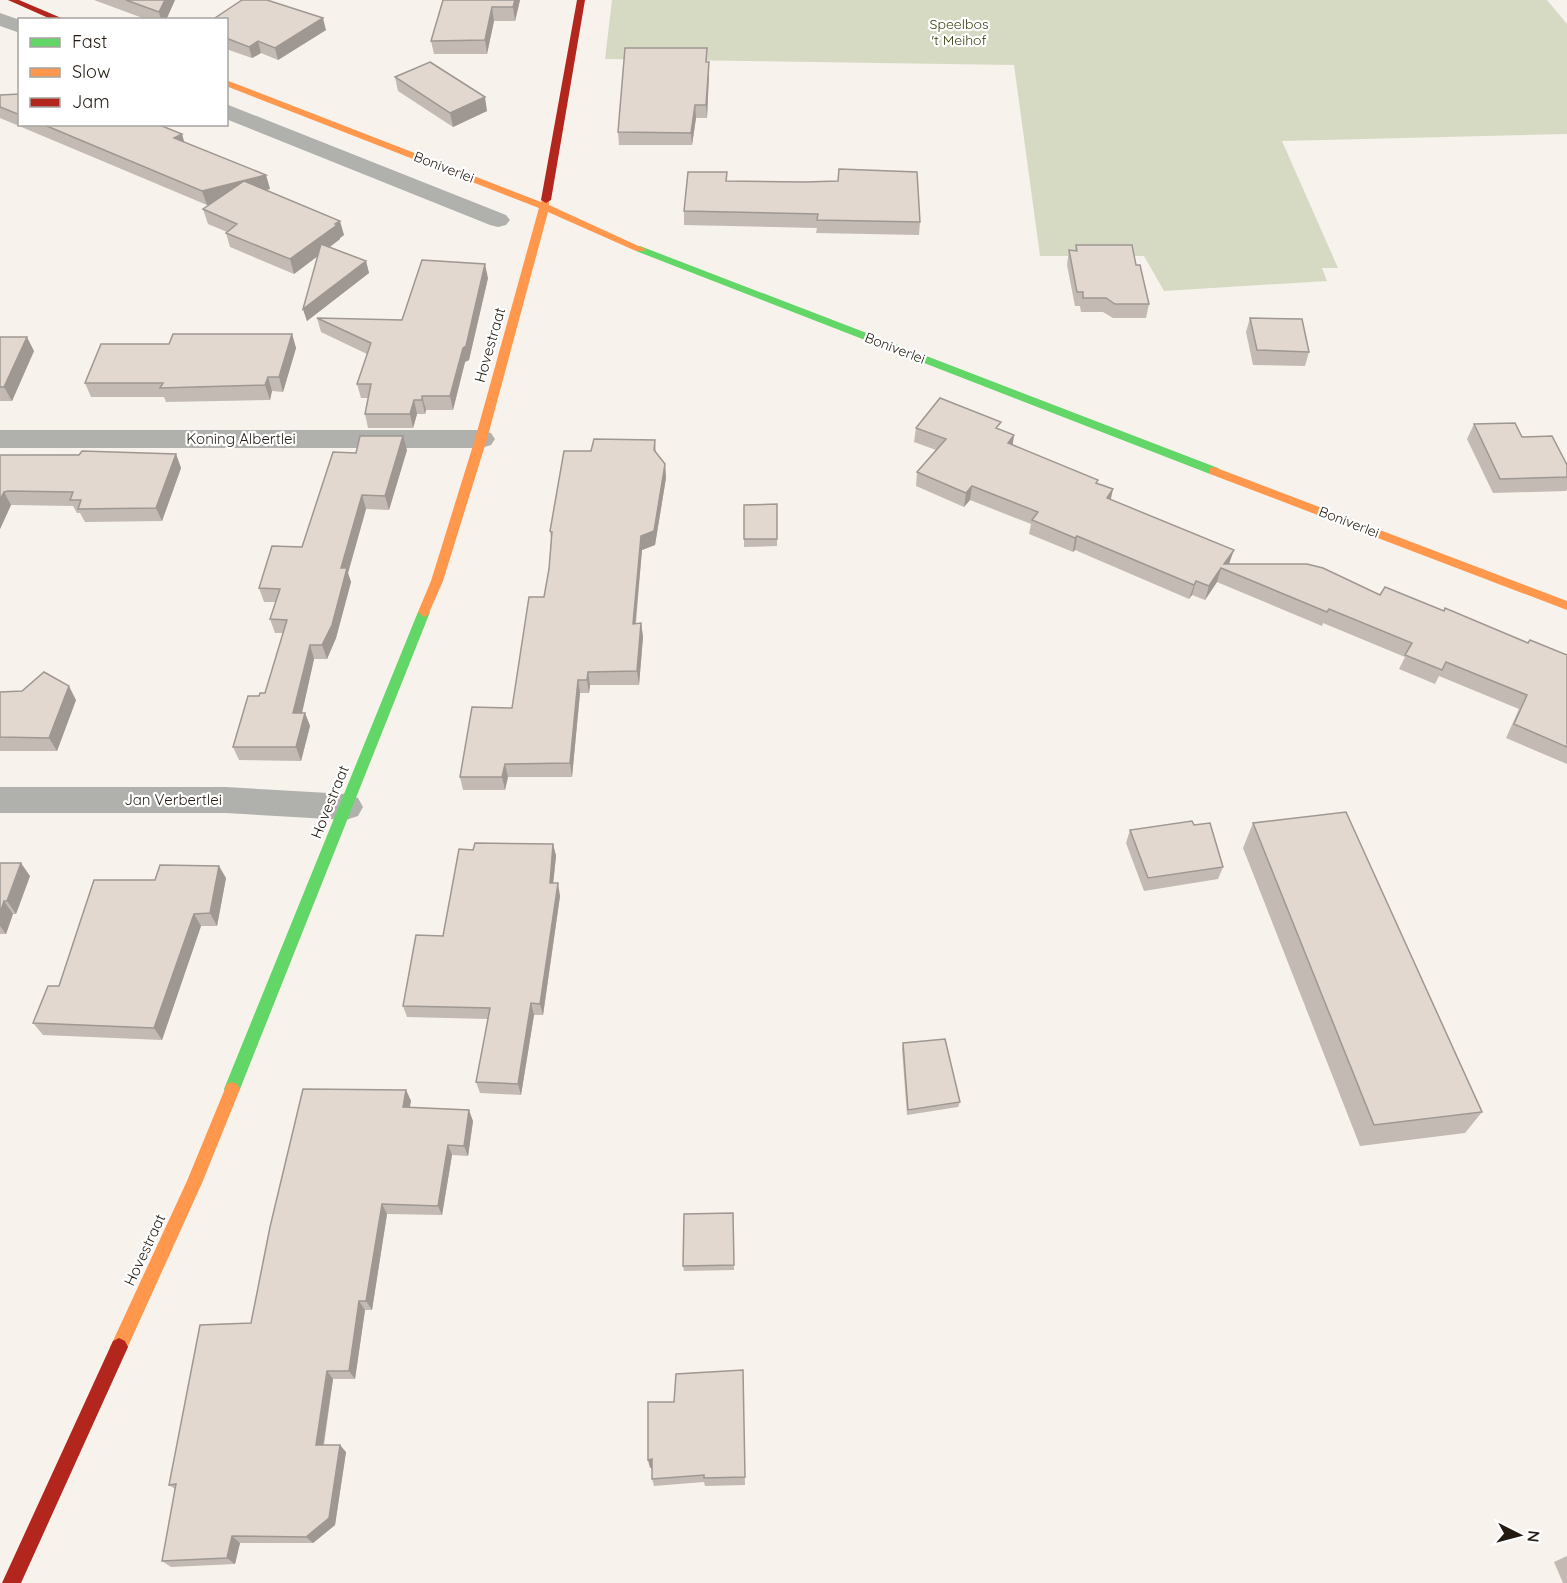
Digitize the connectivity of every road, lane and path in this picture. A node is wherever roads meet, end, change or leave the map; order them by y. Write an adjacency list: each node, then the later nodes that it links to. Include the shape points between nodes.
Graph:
1 (12, 0): 3 (street)
2 (581, 0): 8 (street, Hovestraat)
3 (57, 18)
4 (0, 19): 5 (street)
5 (18, 26)
6 (228, 84): 8 (street, Boniverlei)
7 (228, 112): 9 (street, Boniverlei)
8 (545, 207): 11 (street, Hovestraat); 12 (street, Boniverlei, via 747,291)
9 (498, 220)
10 (0, 439): 11 (street, Koning Albertlei)
11 (481, 439): 14 (street, Hovestraat, via 437,581)
12 (1567, 606)
13 (0, 800): 14 (street, Jan Verbertlei, via 226,800)
14 (346, 807): 15 (street, Hovestraat, via 194,1183)
15 (11, 1583)

